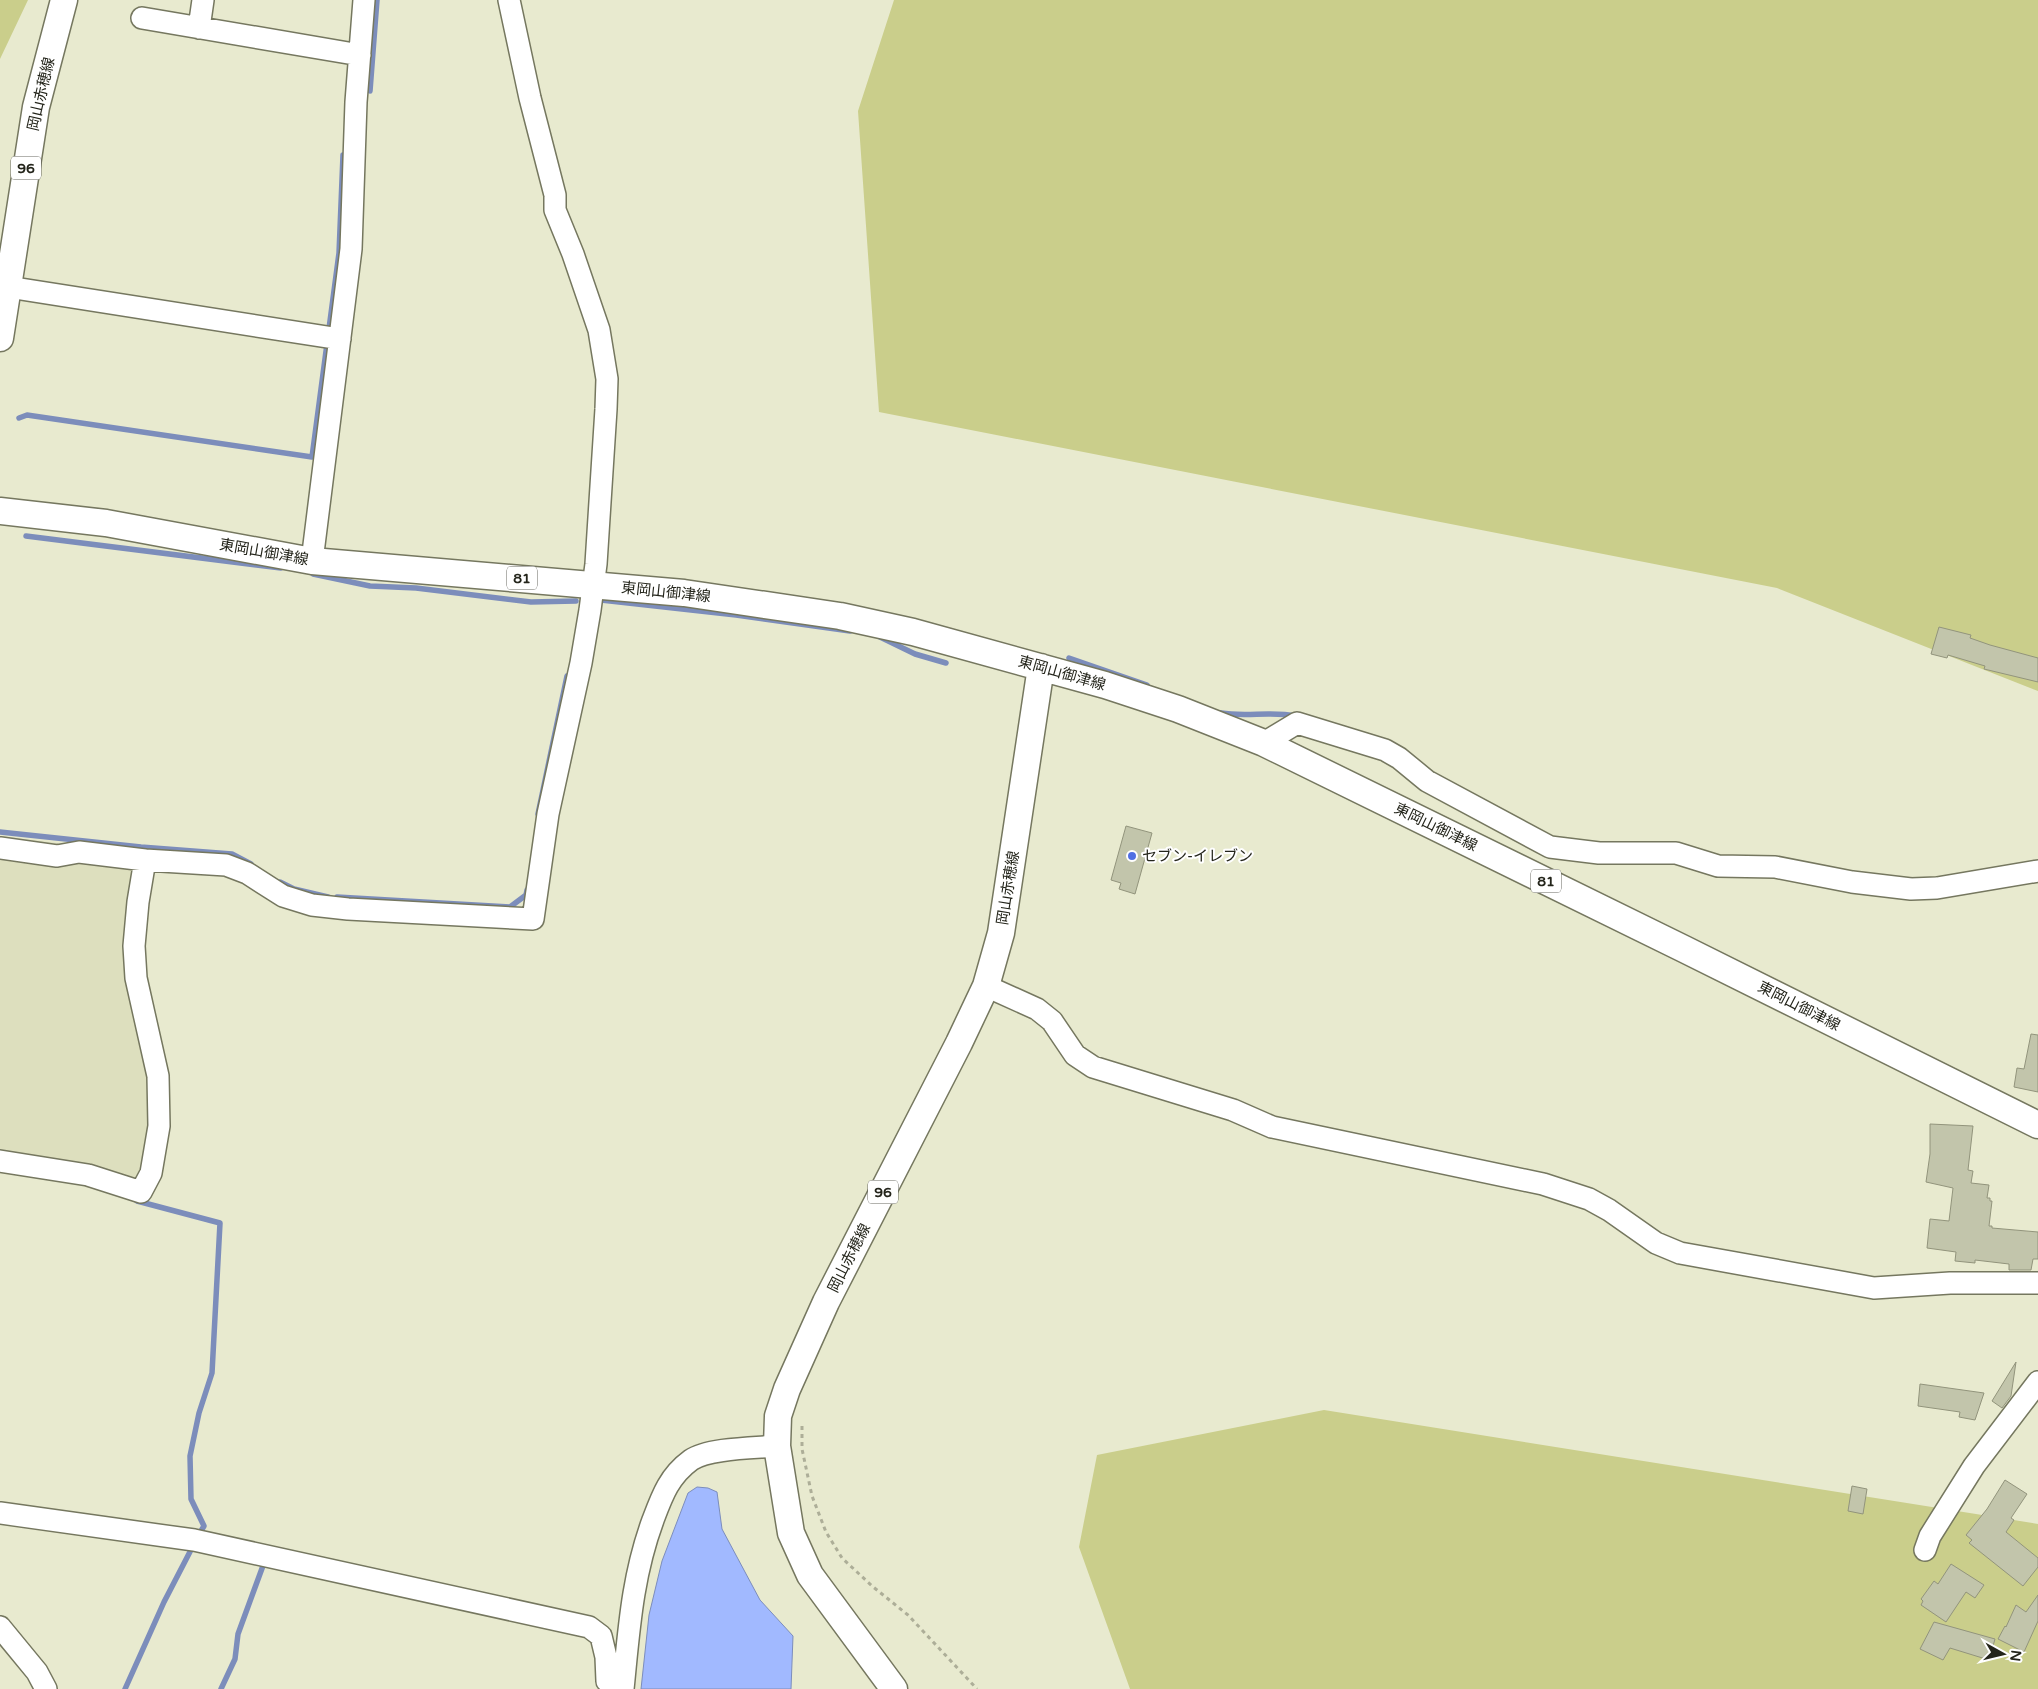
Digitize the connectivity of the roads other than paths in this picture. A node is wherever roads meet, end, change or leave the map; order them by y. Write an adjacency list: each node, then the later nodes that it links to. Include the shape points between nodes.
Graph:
1 (64, 0): 8 (main road, 岡山赤穂線 / 96, via 36,108)
2 (203, 0): 6 (street)
3 (364, 0): 7 (street)
4 (509, 0): 13 (street, via 555,195 555,210 600,330 607,379)
5 (142, 18): 6 (street)
6 (199, 28): 7 (street)
7 (360, 55): 9 (street, via 351,249)
8 (8, 287): 9 (street); 10 (main road, 岡山赤穂線 / 96)
9 (332, 337): 12 (street)
10 (0, 338)
11 (0, 511): 12 (main road, 東岡山御津線 / 81, via 106,522)
12 (312, 561): 13 (main road, 東岡山御津線 / 81)
13 (594, 584): 14 (main road, 東岡山御津線 / 81, via 684,593 840,616 913,632); 17 (street, via 581,663 548,814 533,919 312,905 283,896 247,873 226,865)
14 (1040, 667): 15 (main road, 東岡山御津線 / 81, via 1169,706); 19 (main road, 岡山赤穂線 / 96, via 1001,933)
15 (1264, 743): 18 (street, via 1298,722 1385,750 1427,780 1550,847 1599,854 1676,853 1718,866 1776,867 1852,882 1911,889 1936,888); 20 (main road, 東岡山御津線 / 81)
16 (0, 848): 17 (street, via 57,856 79,852)
17 (145, 860): 21 (street, via 134,946 136,978 158,1076 159,1126 151,1174 141,1192 88,1175)
18 (2038, 871)
19 (986, 986): 22 (street, via 1037,1009 1052,1022 1075,1055 1094,1067 1234,1110 1272,1126 1568,1191 1609,1210 1656,1243 1680,1253 1874,1288 1950,1283); 24 (main road, 岡山赤穂線 / 96, via 826,1302 787,1389 778,1416)
20 (2038, 1125)
21 (0, 1161)
22 (2038, 1283)
23 (2038, 1382): 26 (street, via 1974,1466 1930,1536)
24 (777, 1446): 29 (street, via 719,1451 692,1459 666,1486 642,1551 632,1602); 30 (main road, 岡山赤穂線 / 96, via 791,1533 810,1575)
25 (0, 1513): 29 (street, via 196,1540 589,1627 602,1636 607,1681)
26 (1925, 1550)
27 (0, 1627): 28 (street, via 37,1672)
28 (46, 1689)
29 (623, 1689)
30 (894, 1689)

